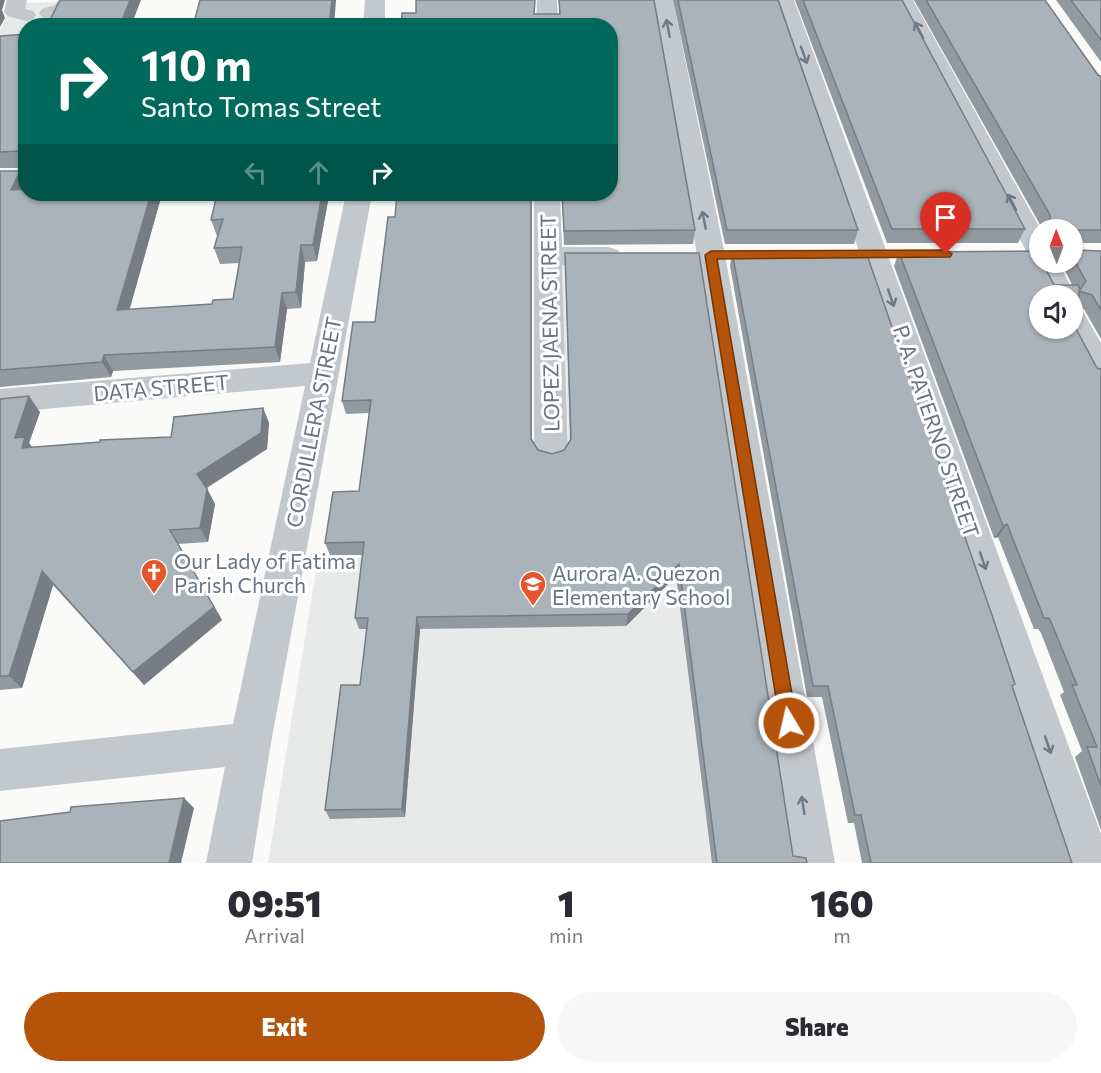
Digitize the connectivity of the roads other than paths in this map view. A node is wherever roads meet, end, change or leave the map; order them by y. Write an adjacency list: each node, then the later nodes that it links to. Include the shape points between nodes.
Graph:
1 (70, 0): 7 (street, via 62,10)
2 (375, 0): 8 (street)
3 (547, 0): 9 (street)
4 (663, 0): 23 (street, one-way to 4, via 711,255)
5 (784, 0): 24 (street, P. A. PATERNO STREET, one-way to 24)
6 (903, 0): 12 (street, one-way to 6)
7 (49, 13)
8 (374, 18)
9 (547, 18)
10 (358, 201): 17 (street, CORDILLERA STREET)
11 (547, 201): 14 (street, LOPEZ JAENA STREET)
12 (1029, 248)
13 (629, 255): 14 (street)
14 (547, 256): 19 (street, LOPEZ JAENA STREET)
15 (1083, 338): 16 (street)
16 (1101, 372)
17 (323, 373): 18 (street, DATA STREET); 20 (street, CORDILLERA STREET)
18 (0, 401)
19 (551, 452)
20 (250, 743): 21 (street); 22 (street, CORDILLERA STREET)
21 (0, 770)
22 (229, 863)
23 (812, 863)
24 (1089, 863)

